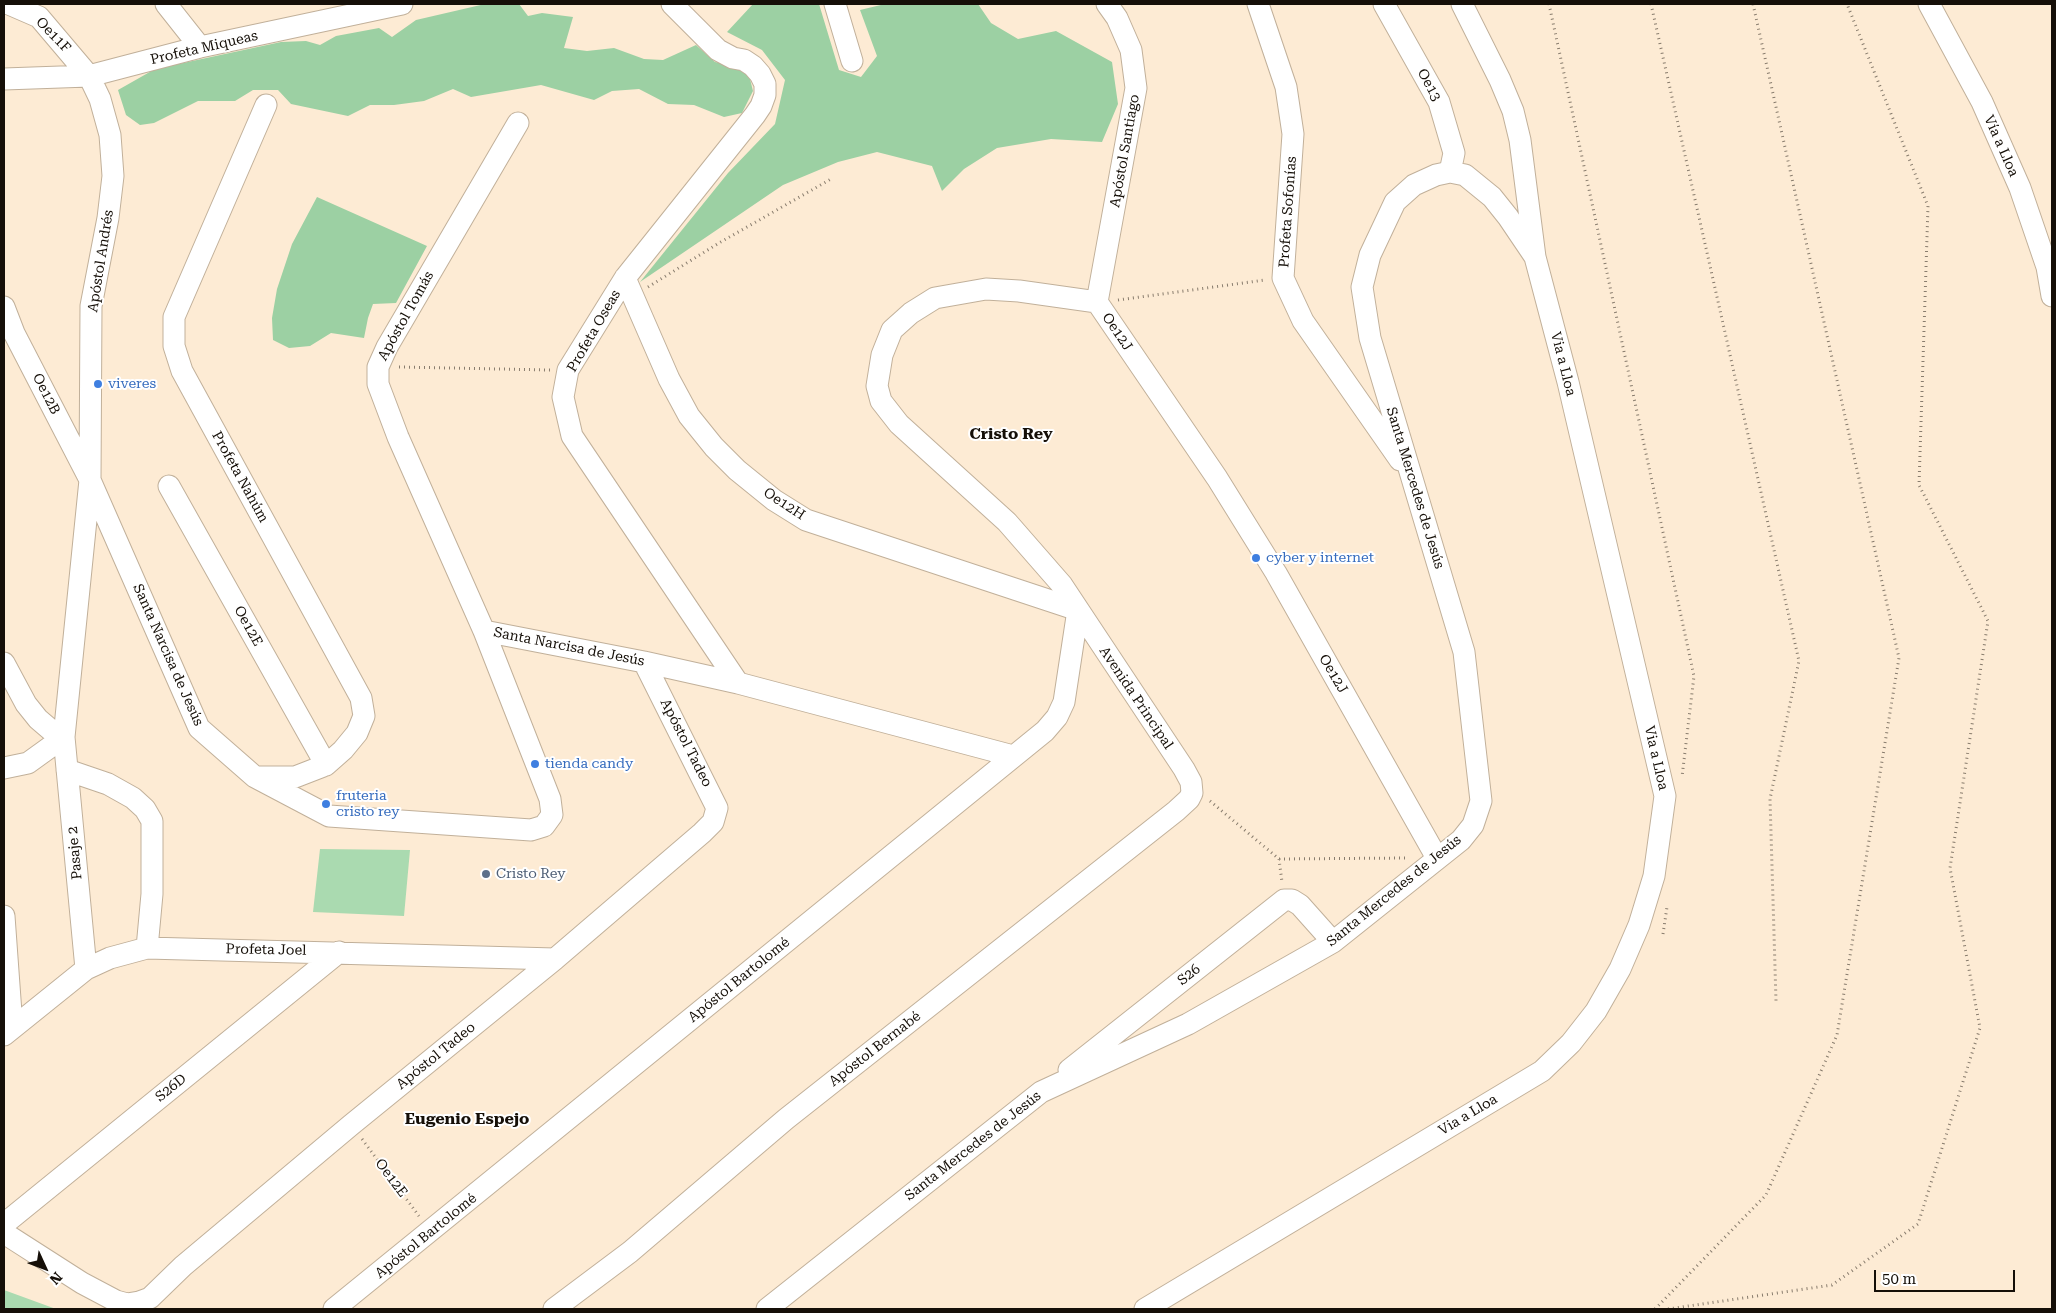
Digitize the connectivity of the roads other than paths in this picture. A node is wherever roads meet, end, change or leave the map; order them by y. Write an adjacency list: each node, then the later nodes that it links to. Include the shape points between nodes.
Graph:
1 (9, 4): 12 (street, Oe11F)
2 (166, 4): 14 (street)
3 (314, 4): 13 (street)
4 (402, 4): 13 (street, Profeta Miqueas)
5 (672, 4): 22 (street, Profeta Oseas, via 718,50 753,66 760,74 765,96 762,106)
6 (835, 4): 15 (street)
7 (1107, 4): 24 (street, Apóstol Santiago, via 1131,50 1136,88)
8 (1258, 4): 26 (street, Profeta Sofonías, via 1286,87 1293,134 1284,278 1303,321)
9 (1384, 4): 20 (street, Oe13, via 1438,102 1454,153)
10 (1462, 4): 21 (street, Via a Lloa, via 1513,111 1520,140)
11 (1929, 4): 23 (street, Vía a Lloa, via 1982,102 2020,188 2047,267)
12 (34, 10): 16 (street, Oe11F)
13 (329, 20): 14 (street, Profeta Miqueas)
14 (200, 47): 16 (street, Profeta Miqueas)
15 (852, 61)
16 (90, 76): 17 (street, Profeta Miqueas); 27 (street, Apóstol Andrés, via 110,135 113,176 92,306)
17 (4, 79)
18 (266, 105): 36 (street, Profeta Nahúm, via 174,317 174,346 182,371 360,698 364,716 357,733)
19 (518, 123): 30 (street, Apóstol Tomás, via 378,367 378,384 398,438)
20 (1450, 172): 21 (street, via 1465,175 1492,197); 26 (street, Santa Mercedes de Jesús, via 1414,185 1395,202 1370,255 1362,287 1370,338)
21 (1535, 257): 55 (street, Via a Lloa, via 1568,382 1665,796 1654,876 1640,924 1596,1011 1571,1043 1542,1071)
22 (629, 287): 29 (street, Oe12H, via 669,379 689,416 737,470 774,500 806,520); 33 (street, Profeta Oseas, via 568,370 563,397 572,436)
23 (2052, 296)
24 (1097, 302): 29 (street, Oe12J, via 986,288 935,298 892,330 882,355 877,386 881,401 899,424 1008,522 1062,585); 41 (street, Oe12J, via 1217,478 1276,573)
25 (4, 307): 27 (street, Oe12B, via 14,333)
26 (1411, 476): 41 (street, Santa Mercedes de Jesús, via 1464,652 1481,801 1473,825 1461,840)
27 (90, 480): 34 (street); 39 (street, Santa Narcisa de Jesús, via 199,728)
28 (169, 486): 36 (street, Oe12E)
29 (1078, 610): 35 (street, Apóstol Bartolomé, via 1064,702 1045,731); 40 (street, Avenida Principal)
30 (484, 631): 31 (street, Santa Narcisa de Jesús); 39 (street, Santa Narcisa de Jesús, via 550,799 552,815 544,826 531,830 329,816)
31 (644, 662): 33 (street, Santa Narcisa de Jesús); 46 (street, Apóstol Tadeo, via 717,808 713,822)
32 (4, 663): 34 (street, via 38,719)
33 (738, 684): 35 (street, Santa Narcisa de Jesús)
34 (64, 737): 37 (street, via 28,763); 38 (street, Pasaje 2)
35 (1013, 756): 52 (street, Apóstol Bartolomé)
36 (326, 765): 39 (street, Profeta Nahúm, via 295,777)
37 (4, 768)
38 (67, 770): 44 (street, via 108,784 134,798 152,821); 47 (street, Pasaje 2)
39 (255, 777)
40 (1193, 787): 53 (street, Apóstol Bernabé, via 1189,799 1176,811 786,1119 630,1252)
41 (1436, 858): 43 (street, Santa Mercedes de Jesús)
42 (4, 916): 48 (street)
43 (1332, 942): 49 (street, Santa Mercedes de Jesús, via 1188,1024); 49 (street, S26, via 1300,905 1284,900)
44 (148, 948): 45 (street, Profeta Joel); 47 (street, Profeta Joel, via 110,958)
45 (339, 952): 46 (street, Profeta Joel); 50 (street, S26D)
46 (555, 959): 51 (street, Apóstol Tadeo, via 351,1125 183,1266 150,1298 127,1304 102,1295)
47 (86, 969): 48 (street, Profeta Joel)
48 (6, 1029)
49 (1041, 1092): 54 (street, Santa Mercedes de Jesús)
50 (4, 1224)
51 (4, 1233)
52 (334, 1309)
53 (554, 1309)
54 (767, 1309)
55 (1145, 1309)

